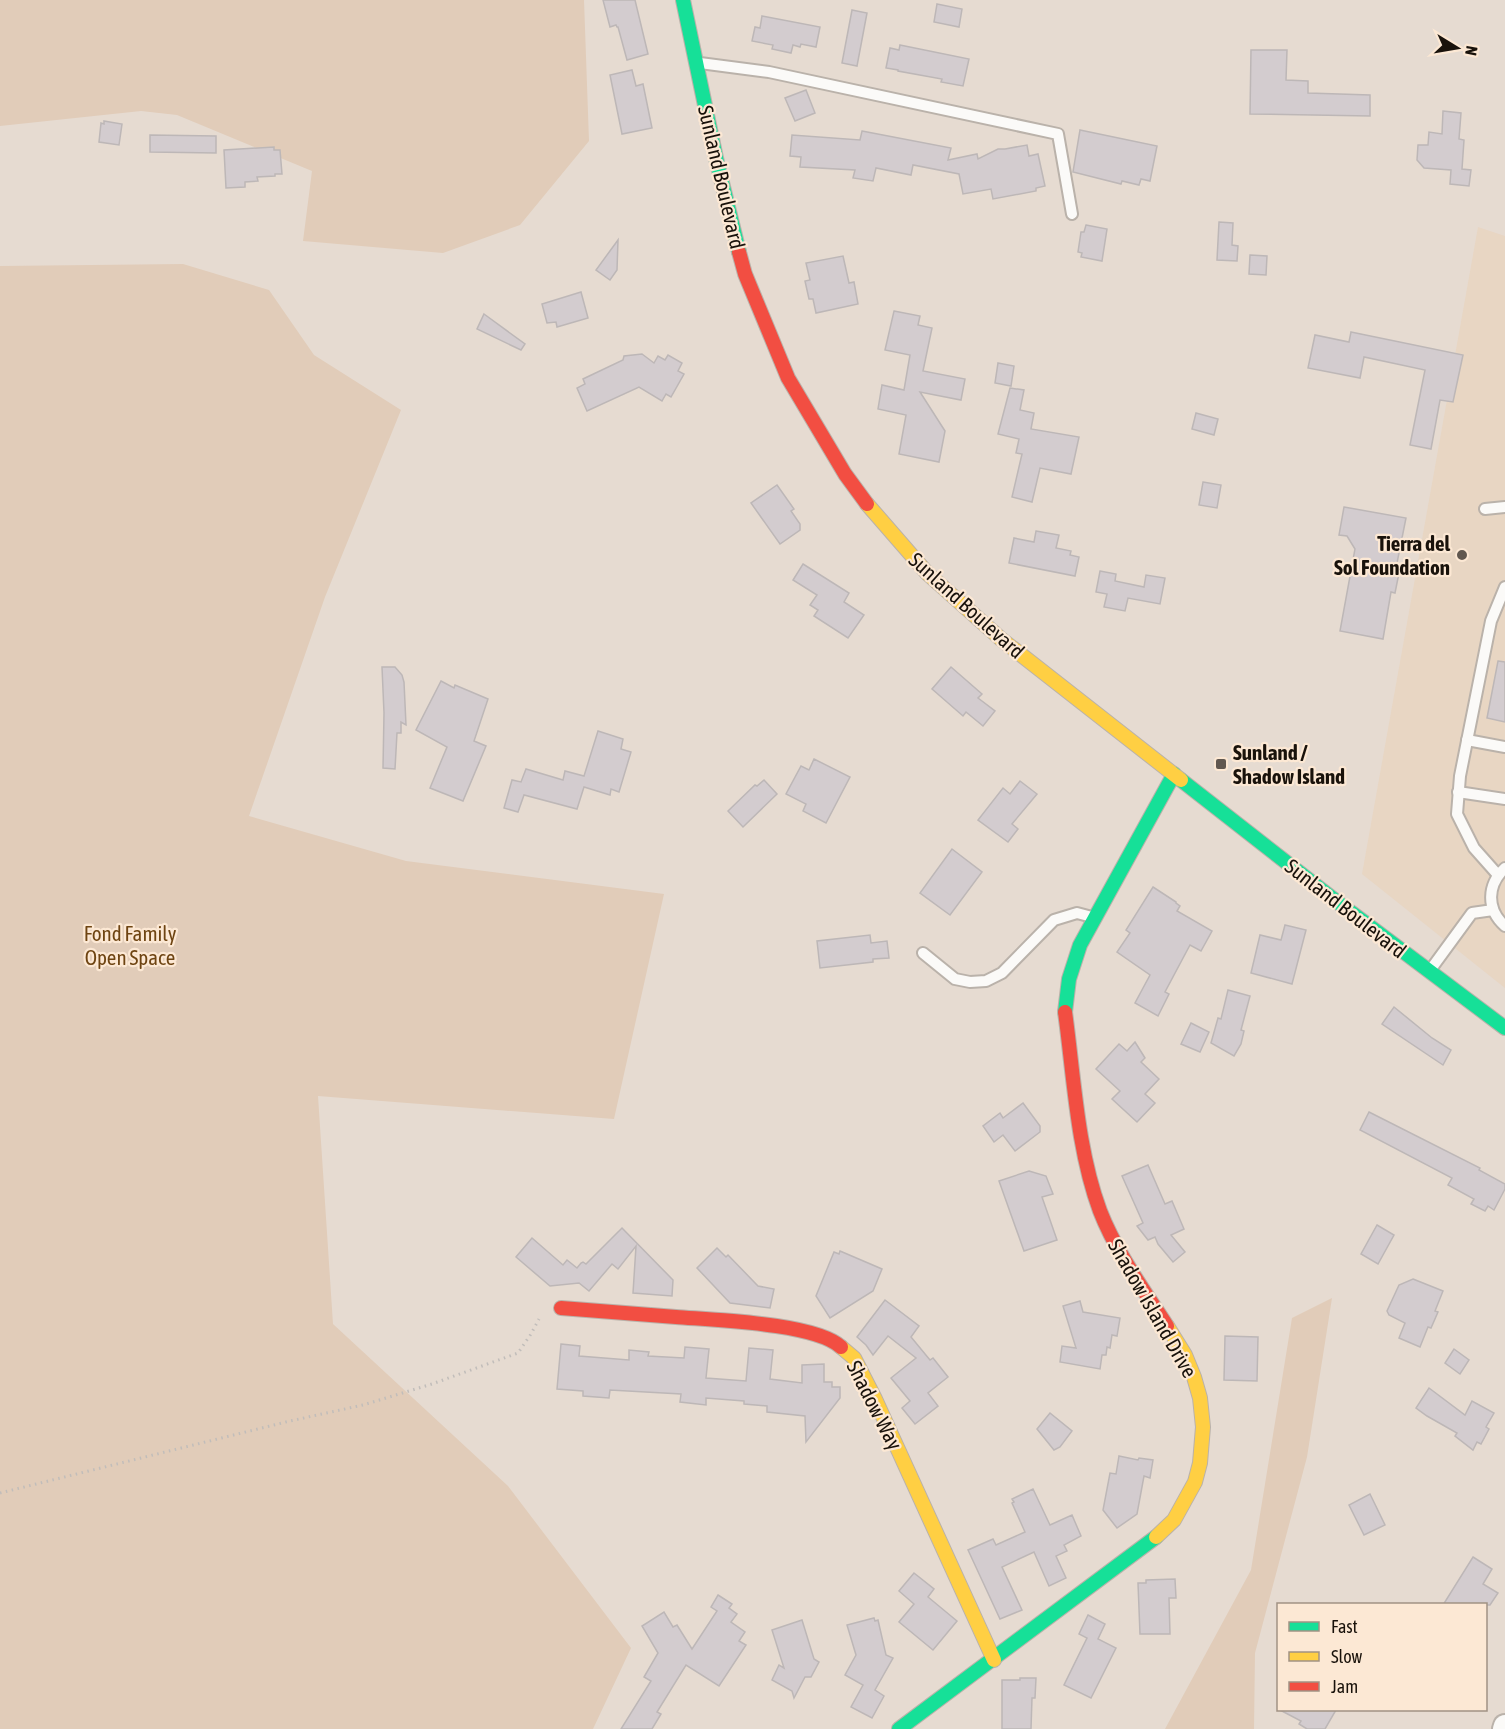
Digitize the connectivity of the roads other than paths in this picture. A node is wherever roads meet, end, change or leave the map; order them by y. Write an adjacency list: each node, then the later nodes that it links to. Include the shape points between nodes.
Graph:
1 (683, 0): 2 (street, Sunland Boulevard)
2 (696, 62): 3 (lane, via 768,72 1058,134); 9 (street, Sunland Boulevard, via 745,274 788,378 845,474 905,549 957,601)
3 (1072, 214)
4 (1505, 507): 5 (lane)
5 (1485, 509)
6 (1505, 587): 7 (lane, via 1491,621)
7 (1467, 740): 8 (lane); 10 (lane)
8 (1505, 747)
9 (1174, 774): 14 (street, Shadow Island Drive); 17 (street, Sunland Boulevard)
10 (1458, 792): 11 (lane); 12 (lane, via 1456,814 1474,848)
11 (1505, 799)
12 (1501, 871): 13 (lane, via 1492,886)
13 (1493, 910): 15 (lane); 17 (lane, via 1472,913)
14 (1095, 918): 16 (lane, via 1077,914 1054,920 1002,973 986,981 955,979); 20 (street, Shadow Island Drive, via 1080,945 1069,979 1065,1010 1082,1140 1100,1210 1115,1244 1185,1355 1194,1377 1203,1427 1200,1463 1195,1482 1174,1520 1150,1544)
15 (1505, 926)
16 (923, 953)
17 (1429, 972): 18 (street, Sunland Boulevard)
18 (1505, 1028)
19 (561, 1308): 20 (street, Shadow Way, via 754,1323 816,1334 837,1343 854,1358 875,1400)
20 (994, 1660): 21 (street, Shadow Island Drive)
21 (899, 1729)

